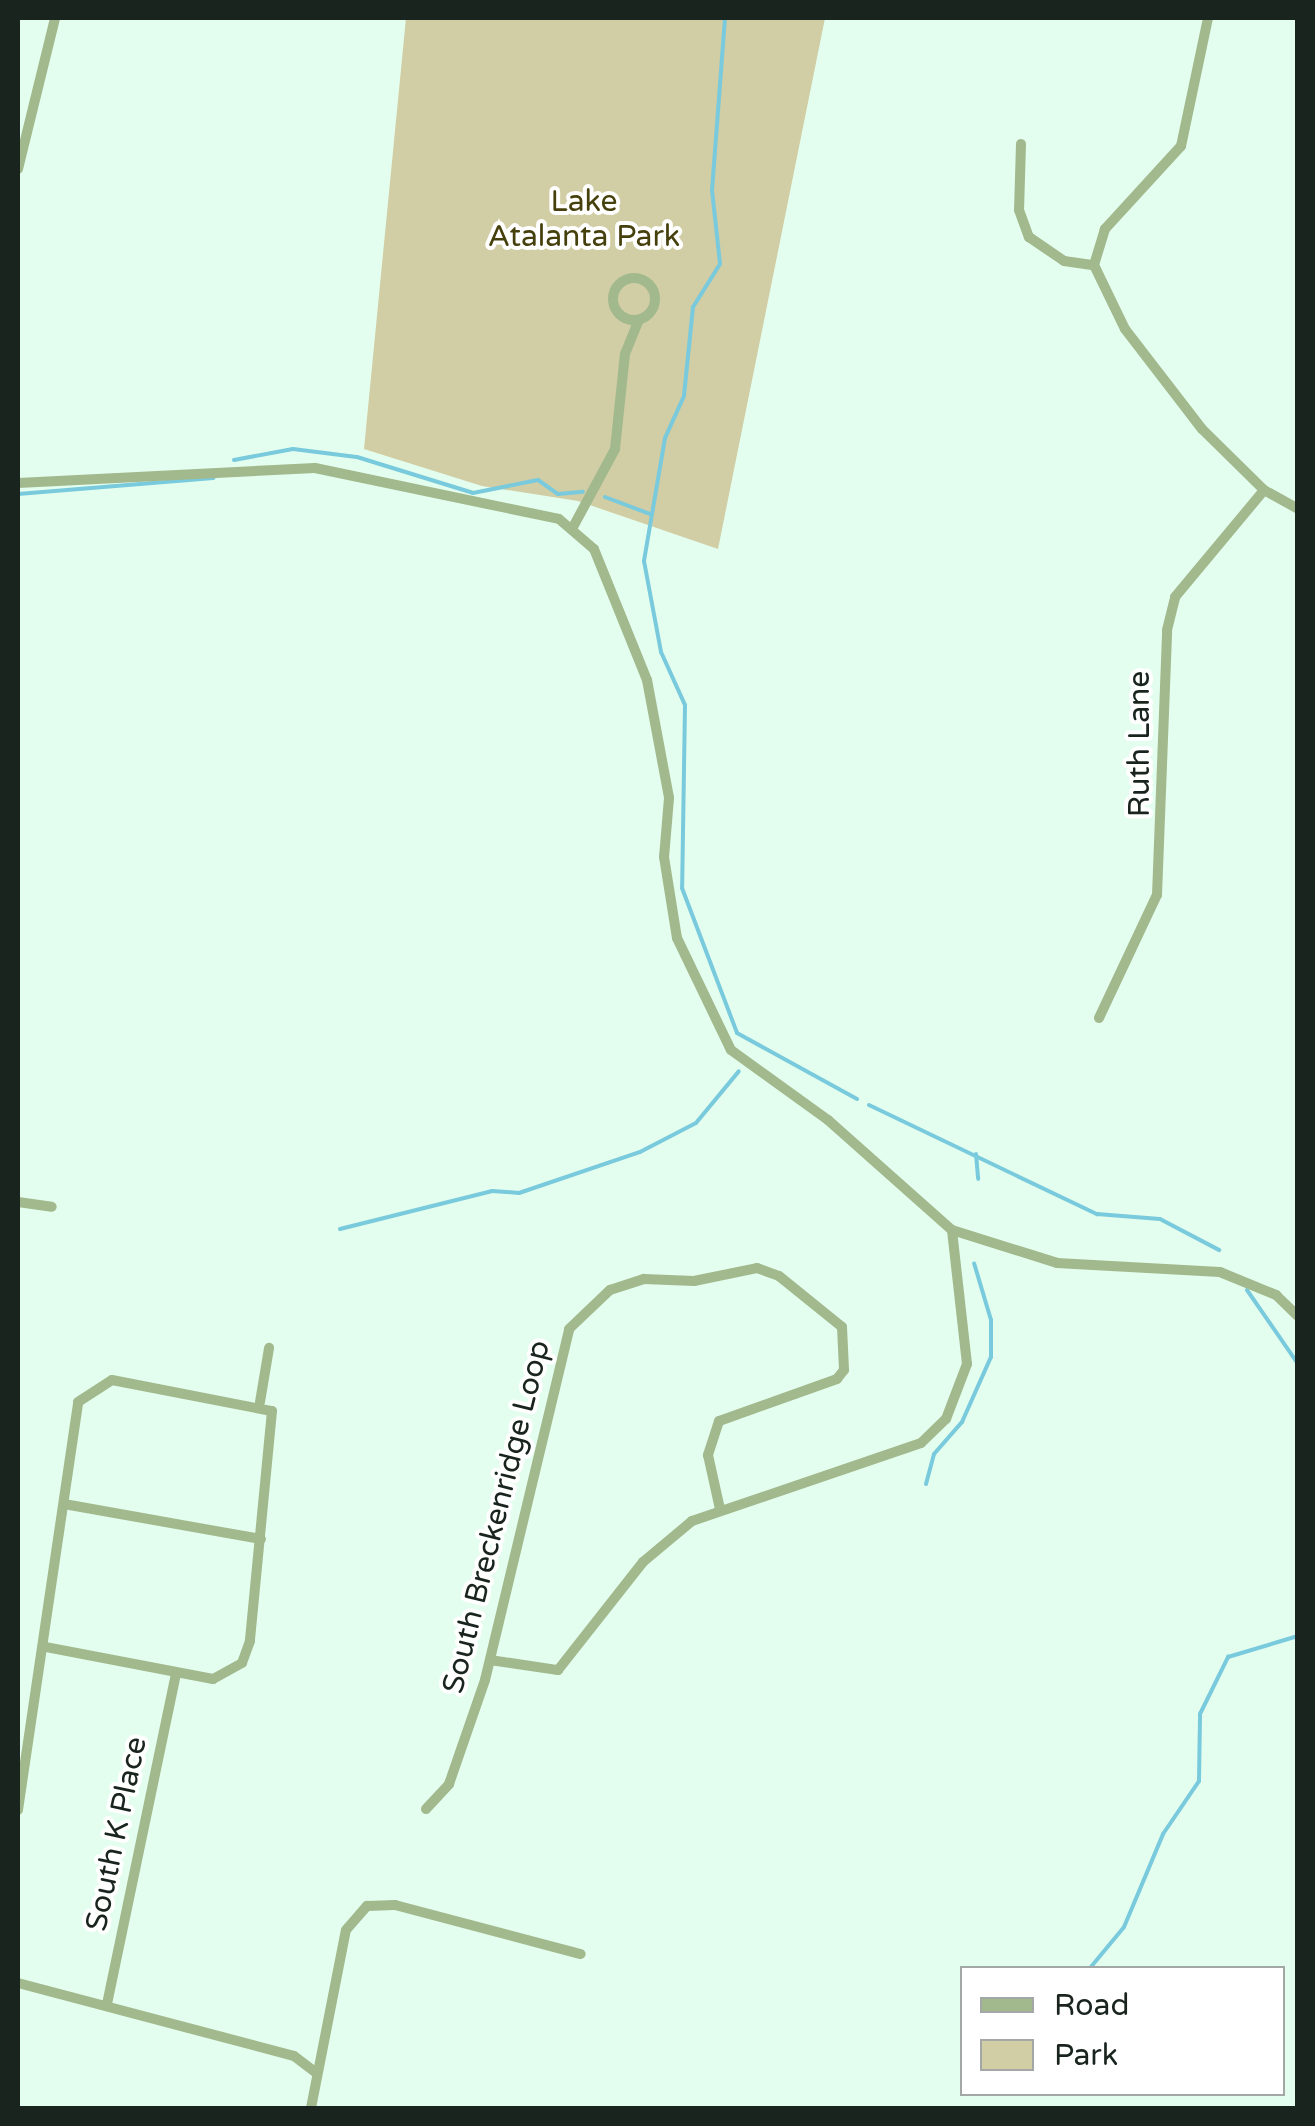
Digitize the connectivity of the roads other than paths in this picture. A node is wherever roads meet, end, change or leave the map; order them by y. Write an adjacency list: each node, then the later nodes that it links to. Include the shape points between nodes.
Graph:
1 (55, 18): 4 (street)
2 (1208, 18): 5 (street, via 1181,146 1105,229)
3 (1021, 144): 5 (street, via 1019,210 1030,237 1064,261)
4 (18, 169)
5 (1094, 265): 8 (street, via 1103,293 1151,366)
6 (639, 320): 6 (street, via 651,312 655,293 641,278 627,278 616,287 615,308); 10 (street, via 625,354 615,449)
7 (18, 483): 10 (street, via 315,468 440,500 518,506)
8 (1264, 490): 9 (street); 11 (street, Ruth Lane, via 1176,596 1167,630 1157,895)
9 (1298, 509)
10 (572, 528): 14 (street, via 594,549 647,680 669,798 670,900 688,971 714,1026 752,1071 828,1120)
11 (1099, 1018)
12 (18, 1202): 13 (street)
13 (52, 1207)
14 (952, 1230): 15 (street, via 1057,1263 1220,1272 1276,1296); 19 (street, via 969,1343 946,1419 882,1462)
15 (1298, 1316)
16 (269, 1348): 17 (street)
17 (260, 1402): 18 (street, via 112,1380 78,1402); 20 (street, via 276,1418)
18 (64, 1504): 20 (street); 21 (street)
19 (720, 1508): 22 (street, via 668,1538 643,1562 558,1670); 22 (street, South Breckenridge Loop, via 708,1455 720,1421 837,1379 844,1370 842,1327 779,1276 757,1268 694,1280 644,1279 610,1290 587,1306 562,1350)
20 (261, 1539): 23 (street, via 242,1663 213,1678)
21 (44, 1647): 23 (street); 25 (street)
22 (490, 1660): 24 (street, South Breckenridge Loop, via 449,1784)
23 (176, 1674): 28 (street, South K Place)
24 (426, 1809)
25 (18, 1810)
26 (581, 1954): 29 (street, via 395,1906 367,1906 346,1930)
27 (18, 1984): 28 (street)
28 (107, 2004): 29 (street, via 294,2056)
29 (315, 2072): 30 (street)
30 (311, 2108)

